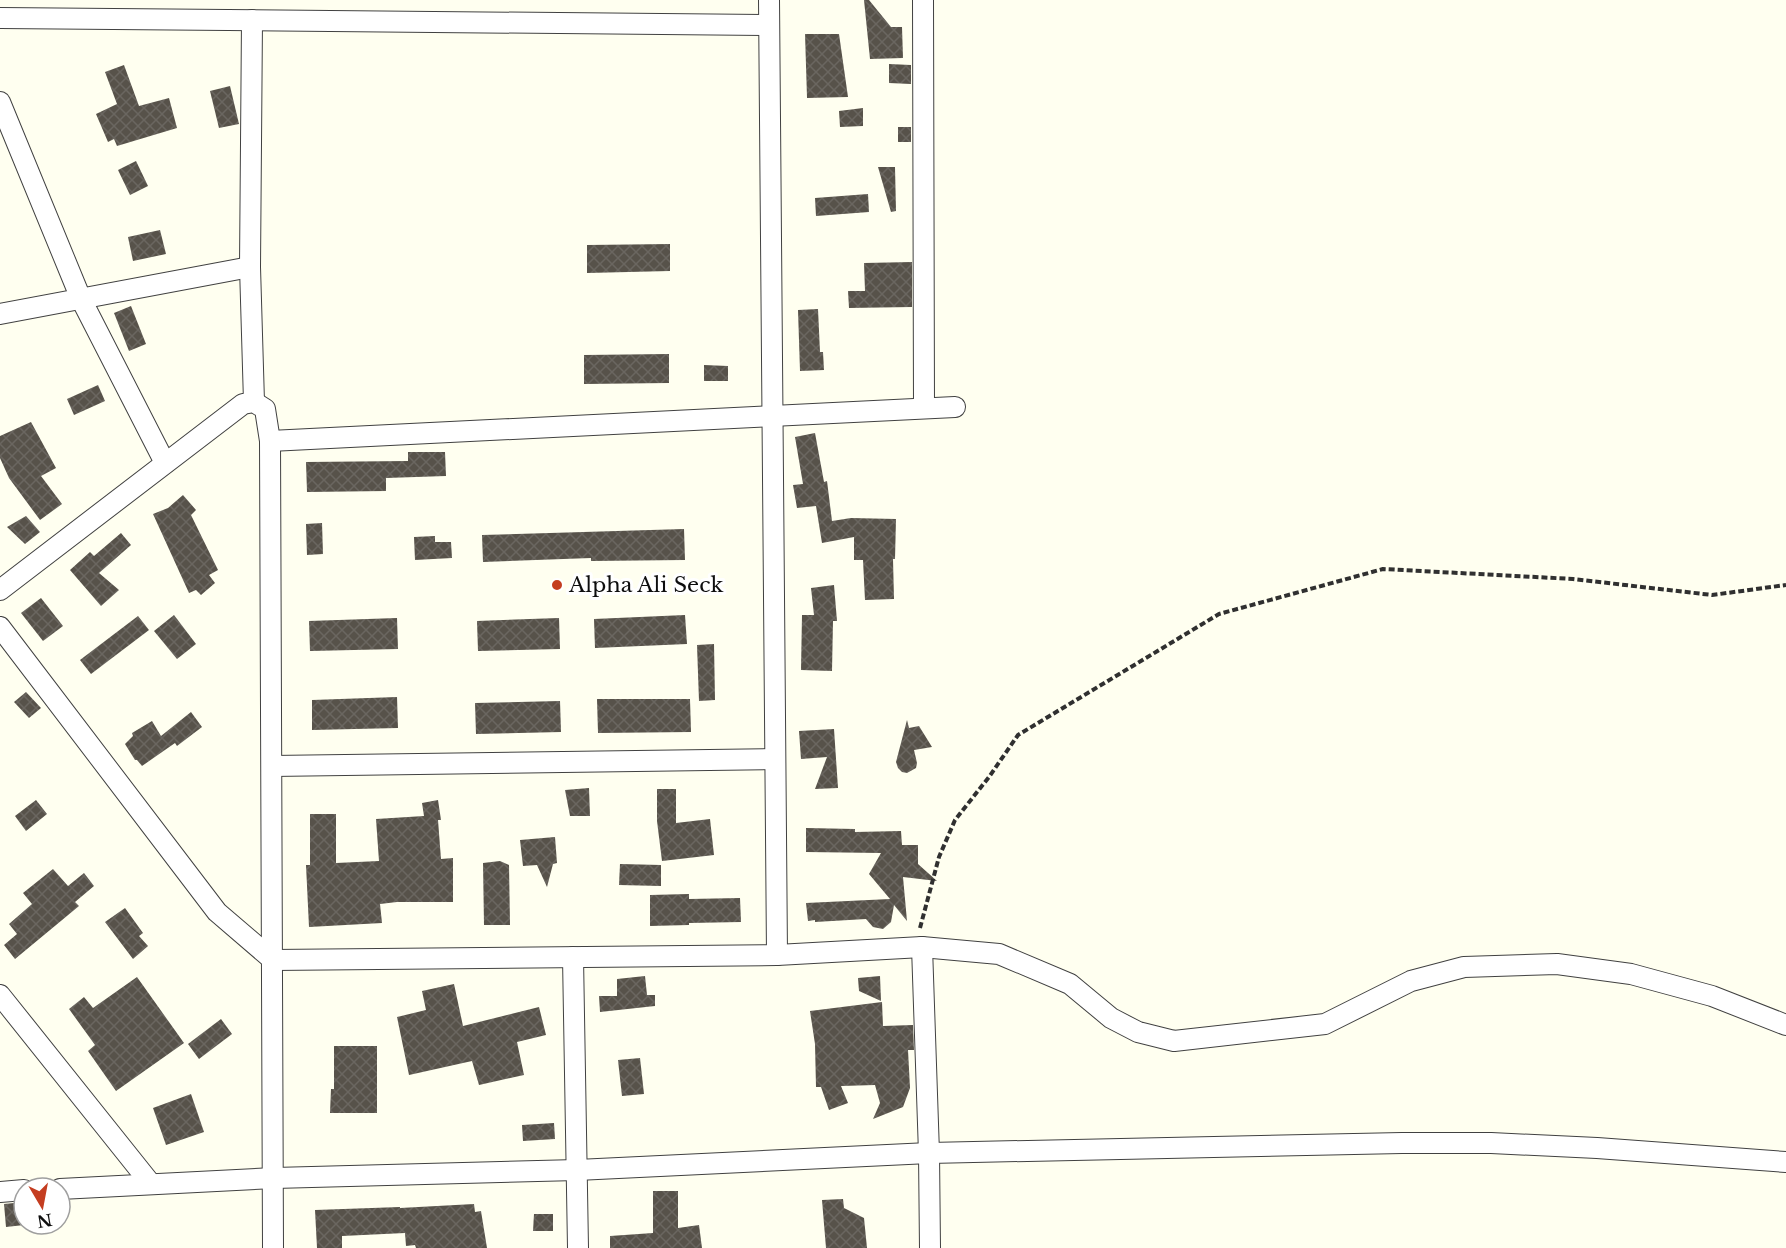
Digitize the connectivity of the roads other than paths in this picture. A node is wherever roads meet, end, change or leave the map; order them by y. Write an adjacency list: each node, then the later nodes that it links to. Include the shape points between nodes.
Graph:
1 (769, 0): 5 (street)
2 (923, 0): 12 (street)
3 (0, 18): 4 (street)
4 (252, 20): 5 (street); 7 (street)
5 (769, 25): 13 (street)
6 (0, 102): 8 (street)
7 (250, 267): 8 (street); 10 (street)
8 (81, 299): 9 (street); 15 (street)
9 (0, 314)
10 (254, 402): 14 (street, via 265,409); 15 (street, via 243,404)
11 (955, 407): 12 (street)
12 (924, 408): 13 (street)
13 (772, 417): 14 (street); 18 (street)
14 (270, 441): 19 (street)
15 (165, 463): 16 (street)
16 (0, 590)
17 (0, 627): 23 (street, via 217,912)
18 (775, 759): 19 (street); 21 (street)
19 (272, 766): 23 (street)
20 (922, 947): 21 (street); 25 (street, via 999,954 1070,984 1111,1018 1138,1032 1174,1041 1325,1024 1411,981 1464,967 1557,964 1631,974 1712,996); 26 (street)
21 (777, 955): 22 (street)
22 (573, 957): 23 (street); 28 (street)
23 (273, 960): 29 (street)
24 (0, 994): 30 (street)
25 (1786, 1025)
26 (930, 1154): 27 (street, via 1491,1143); 28 (street); 34 (street)
27 (1786, 1162)
28 (577, 1170): 29 (street); 33 (street)
29 (274, 1179): 30 (street); 32 (street)
30 (152, 1184): 31 (street)
31 (72, 1188)
32 (273, 1248)
33 (578, 1248)
34 (930, 1248)

